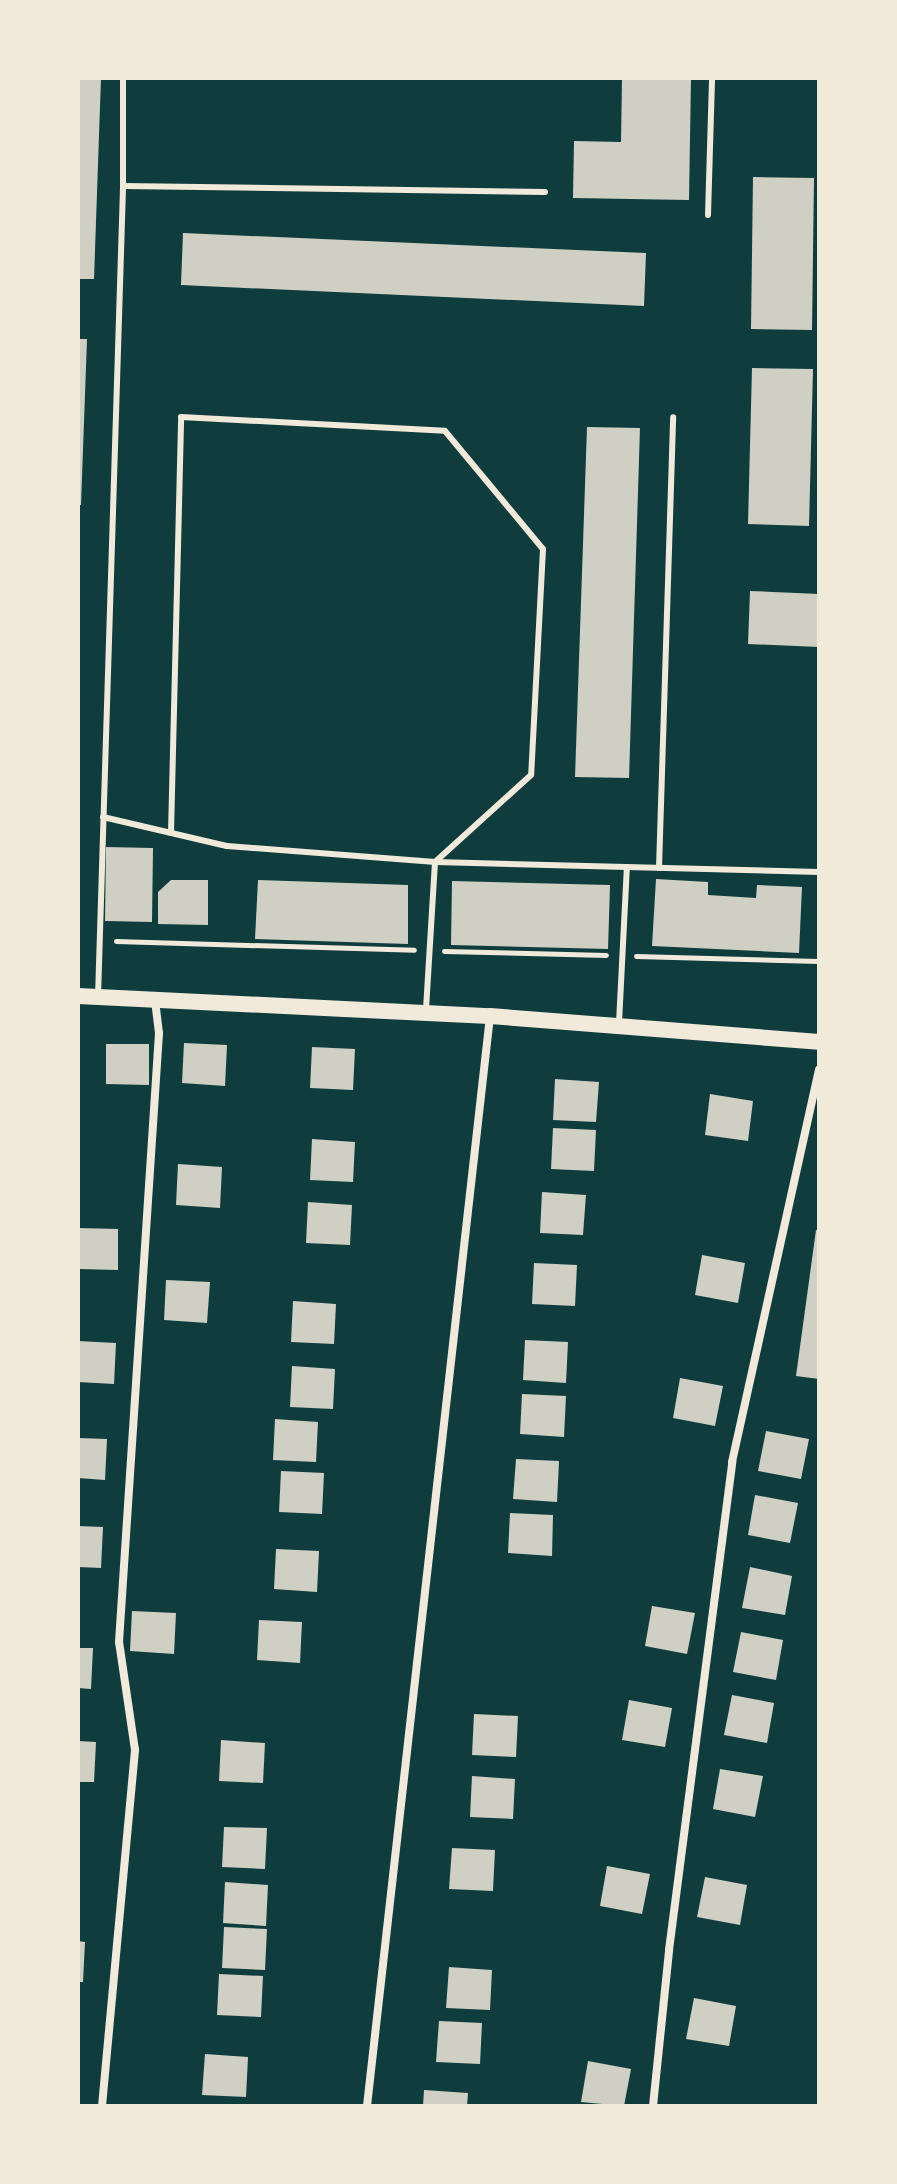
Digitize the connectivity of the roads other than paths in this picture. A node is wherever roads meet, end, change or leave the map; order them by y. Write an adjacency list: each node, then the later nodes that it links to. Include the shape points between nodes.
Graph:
1 (123, 78): 3 (lane)
2 (712, 78): 5 (lane)
3 (123, 186): 4 (lane); 7 (lane)
4 (545, 192)
5 (708, 215)
6 (673, 417): 11 (lane)
7 (103, 817): 8 (lane); 14 (lane)
8 (171, 833): 9 (lane, via 227,846); 9 (lane, via 181,417 445,431 543,549 531,775)
9 (435, 862): 10 (lane); 16 (lane)
10 (627, 867): 11 (lane); 18 (lane)
11 (659, 868): 12 (lane)
12 (819, 872)
13 (78, 996): 14 (main road)
14 (98, 997): 15 (main road)
15 (155, 1000): 16 (main road); 21 (street, via 159,1033 119,1642 135,1750)
16 (426, 1013): 17 (main road)
17 (490, 1016): 18 (main road); 22 (street)
18 (619, 1027): 19 (main road)
19 (819, 1042)
20 (819, 1070): 23 (street, via 732,1462)
21 (102, 2106)
22 (367, 2106)
23 (653, 2106)

